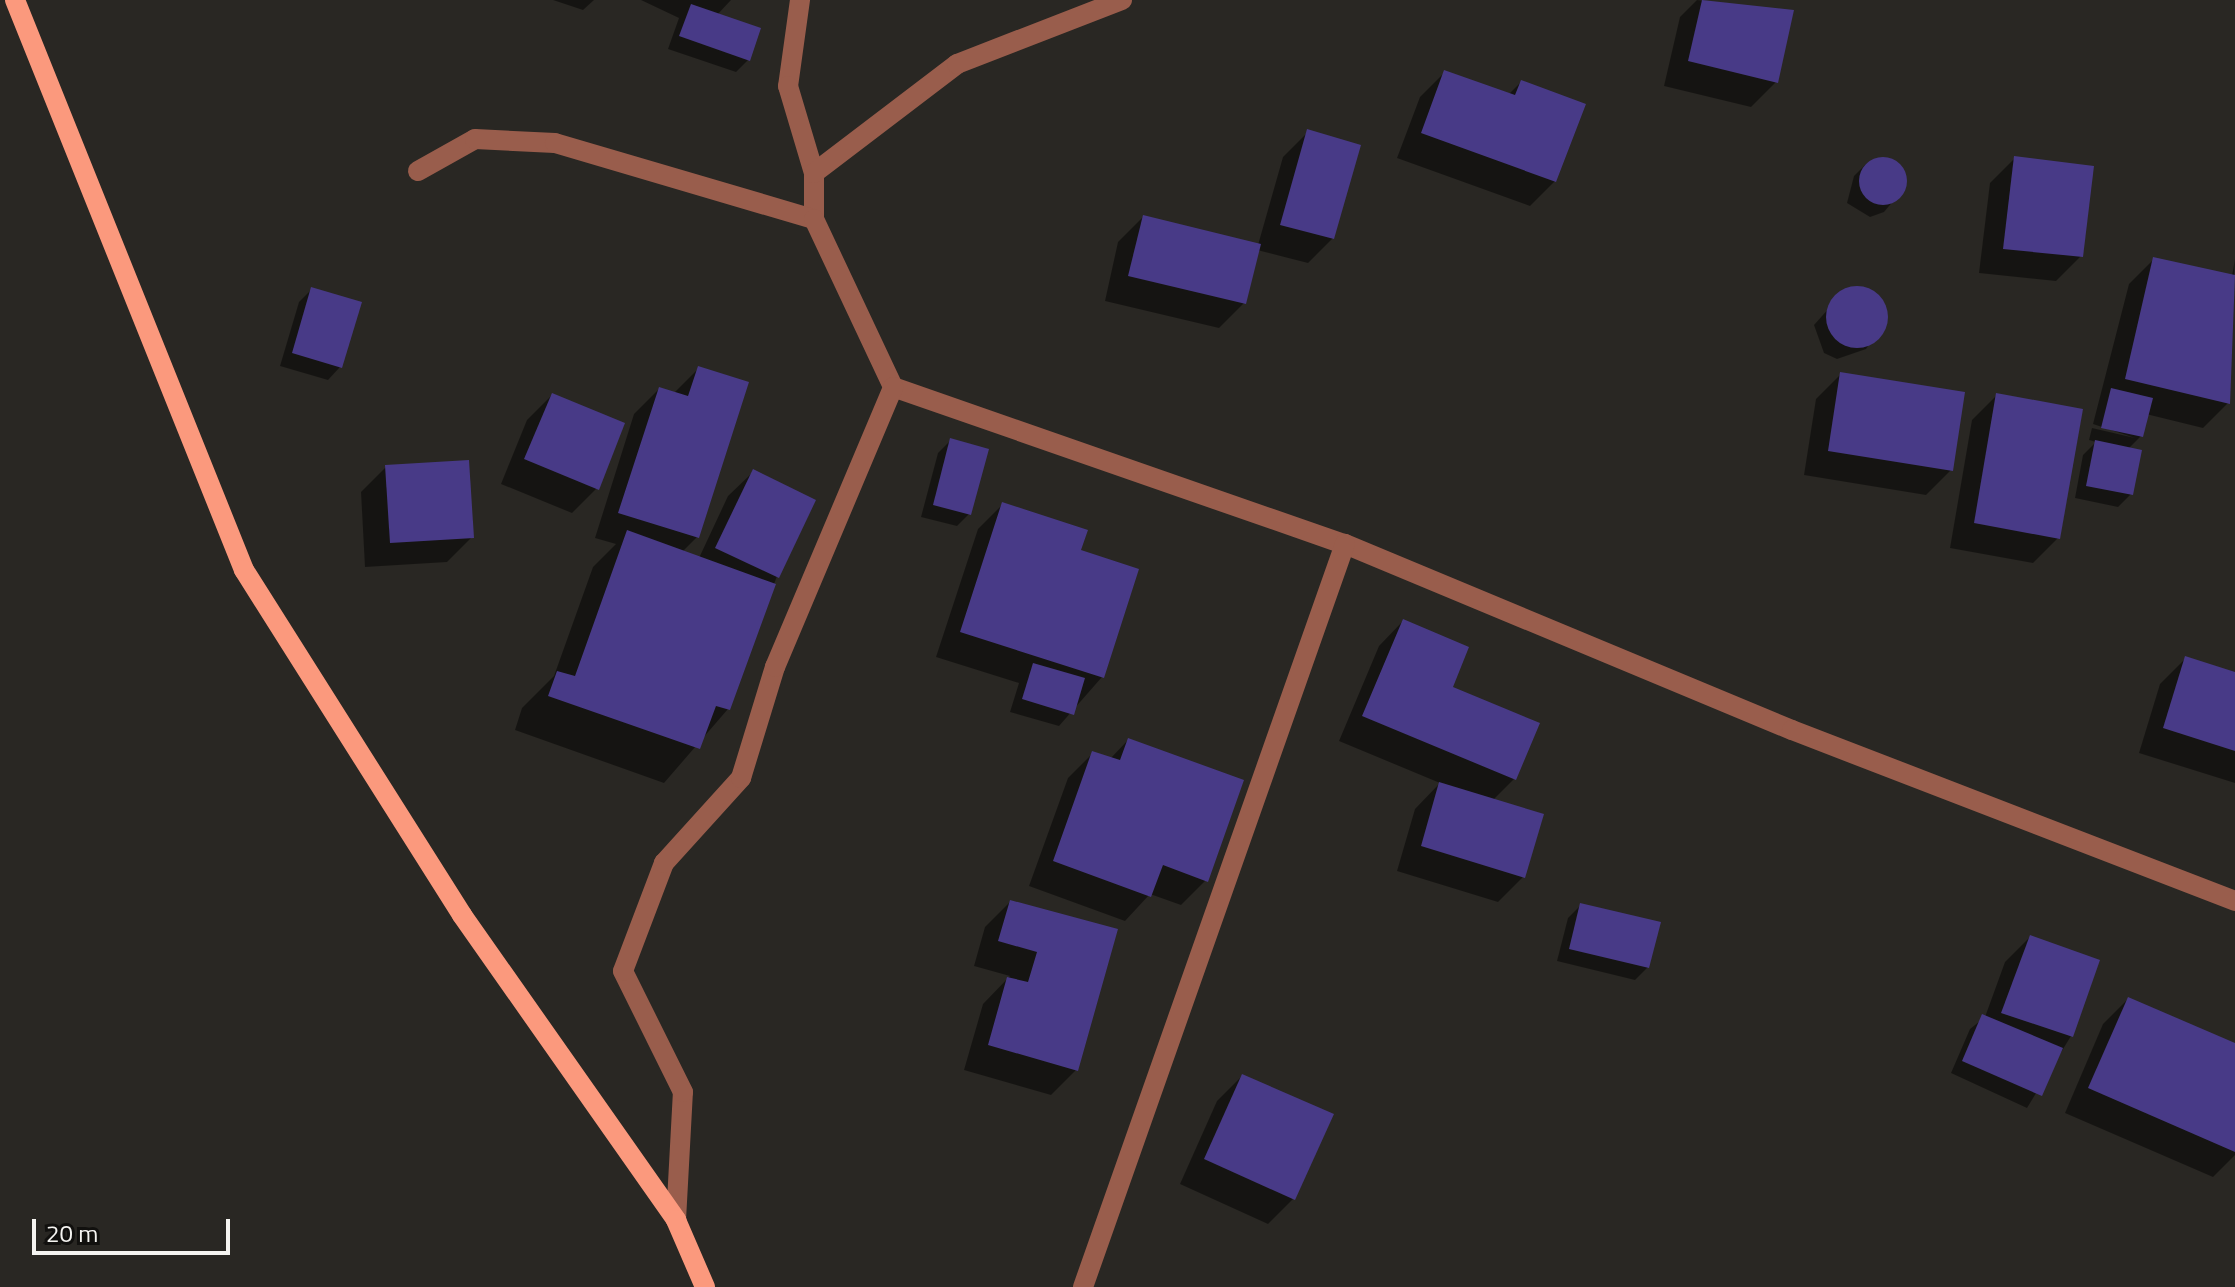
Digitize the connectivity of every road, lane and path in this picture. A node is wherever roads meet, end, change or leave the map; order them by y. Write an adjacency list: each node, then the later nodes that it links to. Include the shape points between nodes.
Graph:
1 (15, 0): 10 (main road, via 244,570 462,915)
2 (800, 0): 5 (street, via 788,86)
3 (1122, 0): 5 (street, via 957,64)
4 (418, 171): 6 (street, via 475,139 555,143)
5 (814, 173): 6 (street)
6 (814, 219): 7 (street)
7 (893, 387): 8 (street); 10 (street, via 775,667 741,778 664,863 623,971 683,1092)
8 (1345, 544): 9 (street, via 1792,730); 12 (street)
9 (2235, 901)
10 (676, 1220): 11 (main road)
11 (705, 1287)
12 (1083, 1287)

